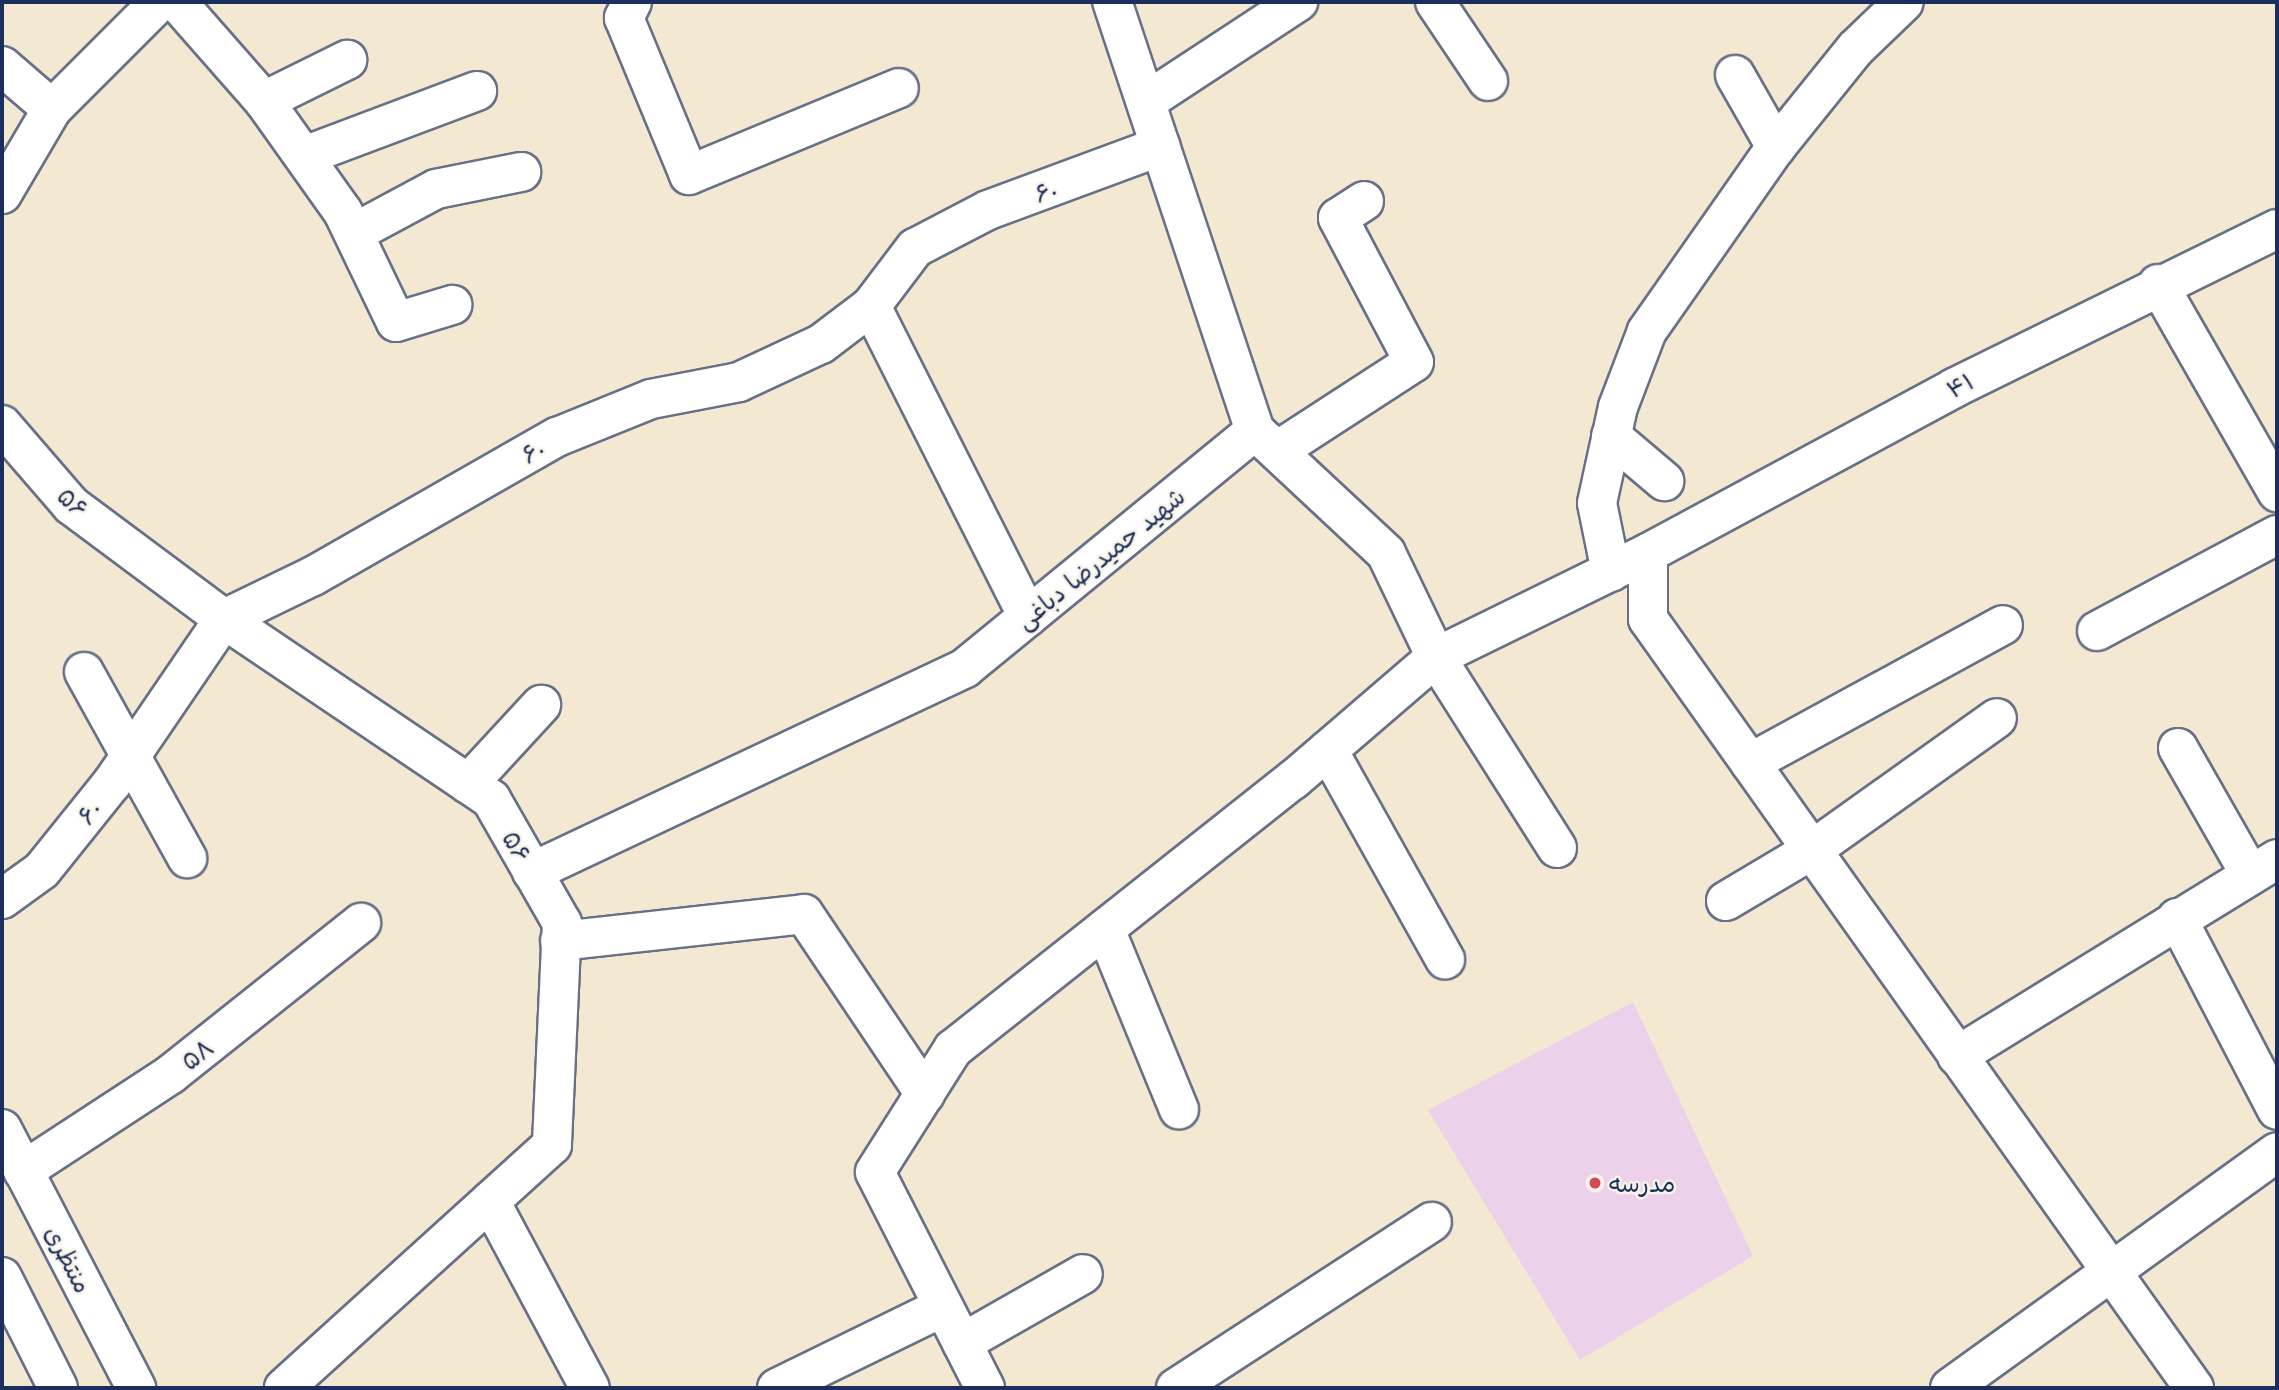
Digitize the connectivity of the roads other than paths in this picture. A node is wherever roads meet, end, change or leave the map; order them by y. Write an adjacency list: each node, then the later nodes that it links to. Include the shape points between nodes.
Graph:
1 (159, 2): 16 (street)
2 (177, 2): 14 (street)
3 (632, 2): 12 (street, via 624,18 689,175)
4 (1112, 2): 15 (street)
5 (1298, 2): 15 (street)
6 (1435, 2): 11 (street)
7 (1904, 2): 18 (street, via 1856,48)
8 (347, 60): 14 (street)
9 (2, 66): 16 (street)
10 (1735, 75): 18 (street)
11 (1488, 81)
12 (900, 88)
13 (477, 91): 19 (street)
14 (264, 101): 19 (street)
15 (1147, 101): 17 (street)
16 (52, 109): 21 (street)
17 (1161, 146): 27 (street, ۶۰, via 988,210 915,248); 30 (street)
18 (1776, 148): 29 (street, via 1647,331)
19 (304, 156): 24 (street)
20 (521, 172): 24 (street, via 436,189)
21 (2, 194)
22 (1364, 201): 30 (street, شهید حمیدرضا دباغی, via 1338,218 1414,362)
23 (2277, 229): 25 (street, ۴۱)
24 (354, 233): 26 (street, via 396,322)
25 (2158, 284): 32 (street); 34 (street, ۴۱)
26 (452, 305)
27 (870, 306): 36 (street); 37 (street, ۶۰, via 821,344 739,382 651,399 557,437 313,576)
28 (2, 425): 37 (street, ۵۶, via 71,505)
29 (1611, 436): 31 (street); 35 (street, via 1597,503)
30 (1266, 441): 36 (street, شهید حمیدرضا دباغی); 40 (street, via 1386,554)
31 (1664, 481)
32 (2277, 492)
33 (2277, 535): 39 (street)
34 (1648, 554): 35 (street, ۴۱); 47 (street, via 1648,619)
35 (1611, 572): 40 (street, ۴۱)
36 (1028, 617): 53 (street, شهید حمیدرضا دباغی, via 965,668)
37 (224, 619): 46 (street, ۶۰); 48 (street, ۵۶)
38 (2003, 625): 47 (street)
39 (2096, 631)
40 (1436, 657): 45 (street, ۴۱); 49 (street)
41 (84, 672): 46 (street)
42 (541, 705): 48 (street)
43 (1997, 718): 50 (street)
44 (2178, 748): 52 (street)
45 (1328, 750): 58 (street, ۴۱); 60 (street)
46 (132, 755): 51 (street); 54 (street, ۶۰, via 42,870)
47 (1750, 763): 50 (street)
48 (468, 784): 53 (street, ۵۶, via 491,799)
49 (1557, 848)
50 (1812, 850): 55 (street); 61 (street)
51 (187, 858)
52 (2264, 866): 56 (street)
53 (532, 872): 59 (street, ۵۶, via 562,923)
54 (2, 899)
55 (1726, 901)
56 (2177, 918): 61 (street); 64 (street)
57 (361, 923): 67 (street, ۵۸, via 171,1074)
58 (1105, 929): 62 (street, ۴۱, via 953,1049); 63 (street)
59 (561, 941): 62 (street, via 804,914); 68 (street, ۵۶, via 552,1145)
60 (1445, 960)
61 (1957, 1056): 71 (street)
62 (925, 1094): 73 (street, ۴۱, via 875,1172)
63 (1180, 1109)
64 (2277, 1110)
65 (2, 1129): 67 (street, منتظری)
66 (2277, 1152): 71 (street)
67 (23, 1171): 76 (street, منتظری)
68 (490, 1201): 77 (street, ۵۶); 78 (street)
69 (1432, 1222): 81 (street)
70 (1083, 1274): 74 (street)
71 (2112, 1276): 82 (street); 83 (street)
72 (2, 1277): 75 (street)
73 (943, 1307): 74 (street); 79 (street)
74 (962, 1343): 80 (street)
75 (58, 1388)
76 (136, 1388)
77 (284, 1388)
78 (590, 1388)
79 (777, 1388)
80 (985, 1388)
81 (1176, 1388)
82 (1950, 1388)
83 (2194, 1388)

